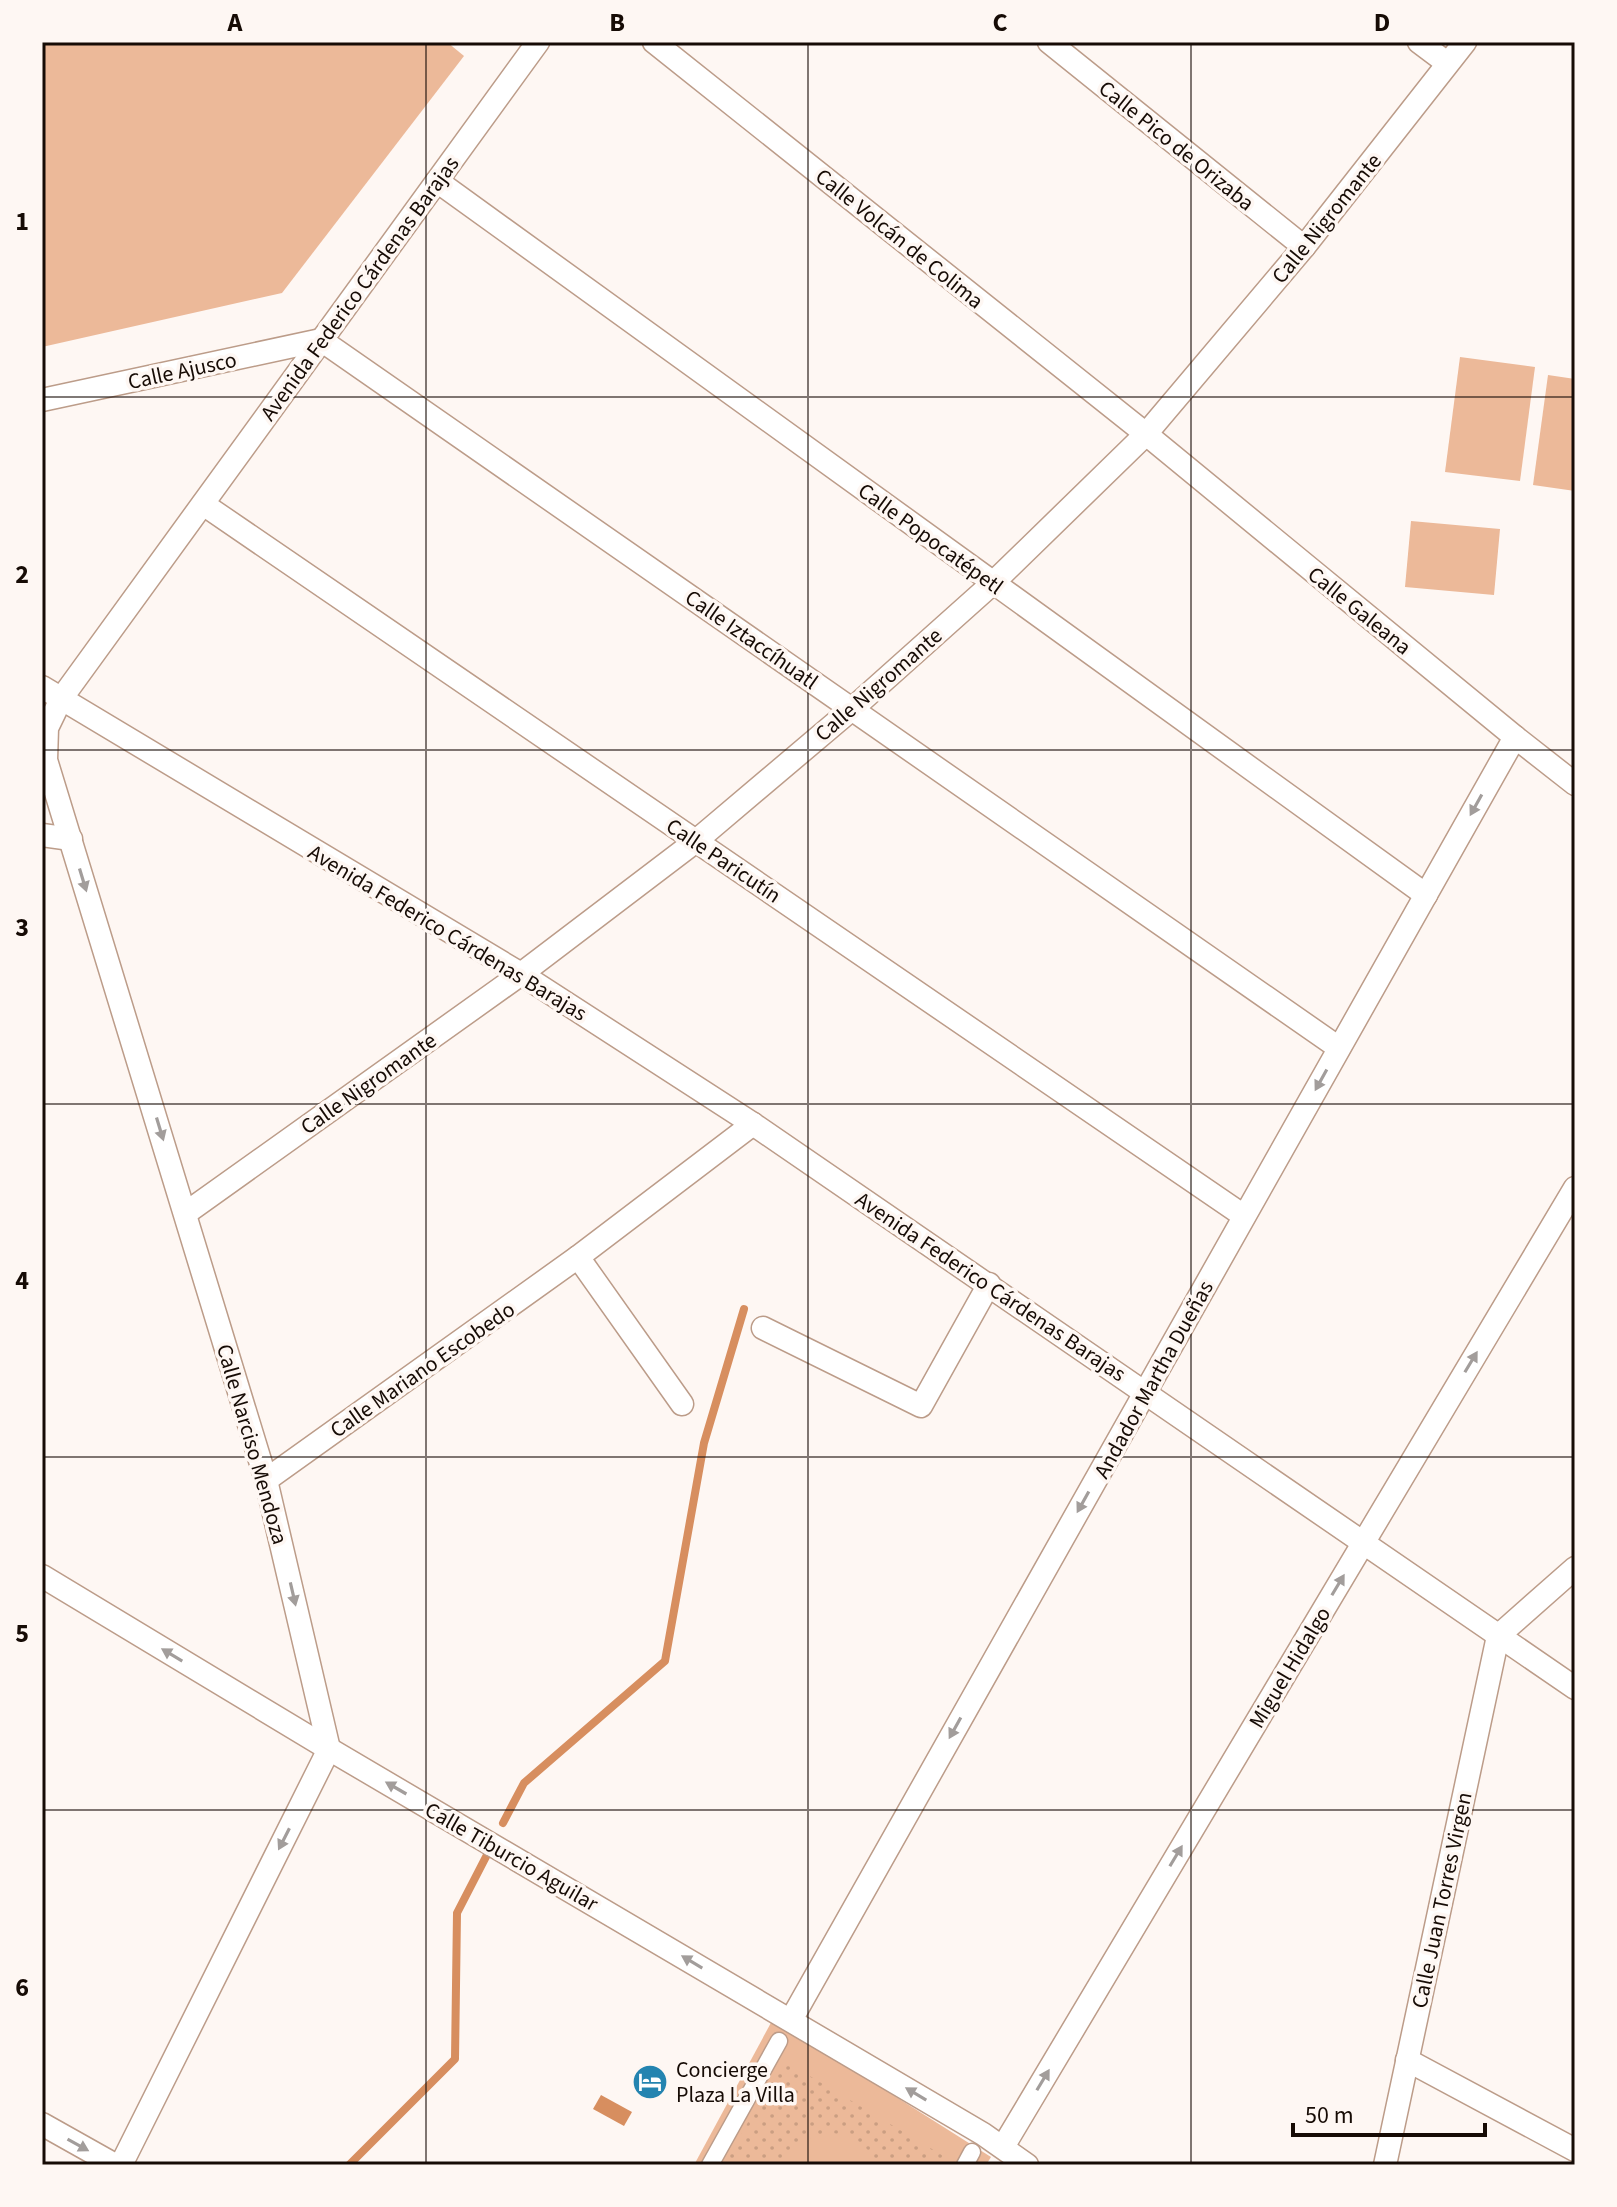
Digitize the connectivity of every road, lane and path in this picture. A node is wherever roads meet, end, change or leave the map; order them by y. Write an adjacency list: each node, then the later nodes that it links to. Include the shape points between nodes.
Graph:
1 (538, 42): 7 (street, Avenida Federico Cárdenas Barajas)
2 (654, 42): 11 (street, Calle Volcán de Colima)
3 (1049, 42): 8 (street, Calle Pico de Orizaba)
4 (1419, 42): 6 (street)
5 (1465, 42): 6 (street, Calle Nigromante)
6 (1447, 63): 8 (street, Calle Nigromante)
7 (437, 181): 9 (street, Avenida Federico Cárdenas Barajas); 13 (street, Calle Popocatépetl)
8 (1304, 247): 11 (street, Calle Nigromante)
9 (321, 340): 10 (street, Calle Ajusco); 12 (street, Avenida Federico Cárdenas Barajas); 15 (street, Calle Iztaccíhuatl)
10 (42, 400)
11 (1146, 434): 13 (street, Calle Nigromante); 16 (street, Calle Galeana)
12 (203, 504): 14 (street, Avenida Federico Cárdenas Barajas); 20 (street, Calle Paricutín)
13 (993, 583): 15 (street, Calle Nigromante); 21 (street, Calle Popocatépetl)
14 (52, 693): 19 (street, Calle Narciso Mendoza, via 46,760); 22 (street, Avenida Federico Cárdenas Barajas)
15 (852, 709): 20 (street, Calle Nigromante); 23 (street, Calle Iztaccíhuatl)
16 (1515, 737): 17 (street, Calle Galeana); 21 (street, Andador Martha Dueñas, one-way to 21)
17 (1575, 784)
18 (42, 835): 19 (street)
19 (71, 839): 26 (street, Calle Narciso Mendoza, one-way to 26)
20 (696, 841): 22 (street, Calle Nigromante); 27 (street, Calle Paricutín)
21 (1426, 895): 23 (street, Andador Martha Dueñas)
22 (521, 974): 24 (street, Avenida Federico Cárdenas Barajas); 26 (street, Calle Nigromante)
23 (1339, 1048): 27 (street, Andador Martha Dueñas, one-way to 27)
24 (753, 1124): 28 (street, Calle Mariano Escobedo); 29 (street, Avenida Federico Cárdenas Barajas)
25 (1575, 1188): 34 (street, Miguel Hidalgo, one-way to 25)
26 (186, 1213): 33 (street, Calle Narciso Mendoza)
27 (1244, 1216): 31 (street, Andador Martha Dueñas)
28 (578, 1257): 32 (street); 33 (street, Calle Mariano Escobedo)
29 (989, 1284): 30 (street, via 921,1406); 31 (street, Avenida Federico Cárdenas Barajas)
30 (763, 1328)
31 (1145, 1392): 34 (street, Avenida Federico Cárdenas Barajas); 40 (street, Andador Martha Dueñas, one-way to 40)
32 (682, 1404)
33 (266, 1480): 39 (street, Calle Narciso Mendoza, one-way to 39)
34 (1362, 1544): 37 (street, Avenida Federico Cárdenas Barajas); 44 (street, Miguel Hidalgo, one-way to 34)
35 (1575, 1568): 37 (street)
36 (42, 1576): 39 (street, Calle Tiburcio Aguilar, one-way to 36)
37 (1498, 1636): 38 (street, Avenida Federico Cárdenas Barajas); 42 (street, Calle Juan Torres Virgen)
38 (1575, 1688)
39 (329, 1749): 40 (street, Calle Tiburcio Aguilar, one-way to 39); 48 (street, one-way to 48)
40 (791, 2020): 45 (street, Calle Tiburcio Aguilar, one-way to 40)
41 (779, 2041): 49 (street)
42 (1407, 2060): 46 (street); 51 (street, Calle Juan Torres Virgen)
43 (42, 2124): 47 (street, one-way to 47)
44 (1003, 2147): 45 (street, Calle Tiburcio Aguilar); 50 (street, Calle Tiburcio Aguilar)
45 (973, 2150)
46 (1575, 2150)
47 (115, 2165)
48 (121, 2165)
49 (710, 2165)
50 (1027, 2165)
51 (1385, 2165)

